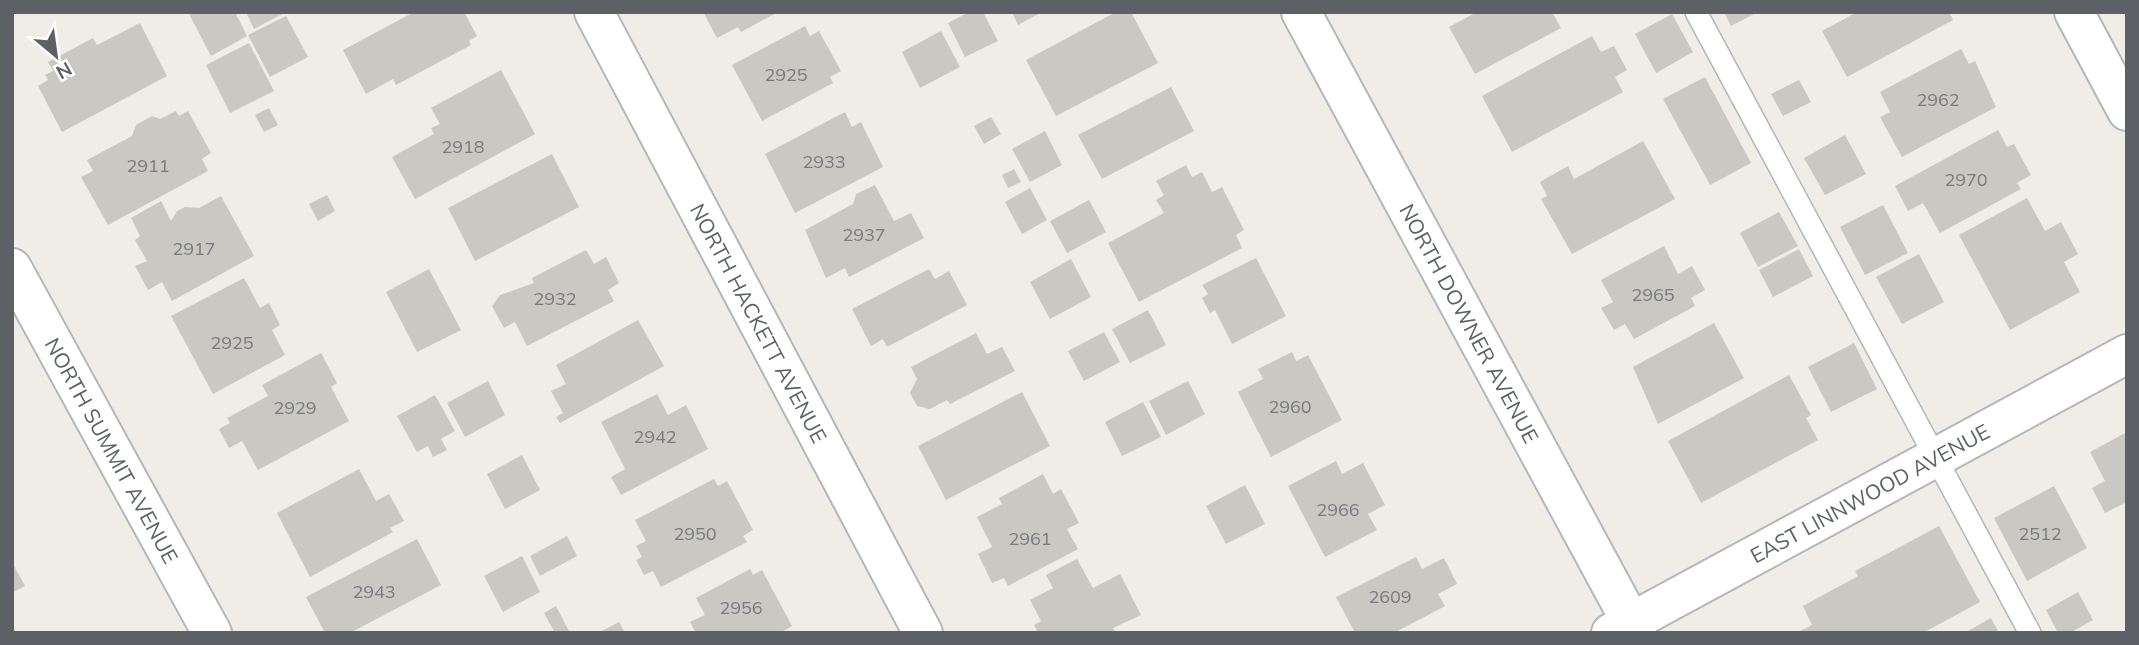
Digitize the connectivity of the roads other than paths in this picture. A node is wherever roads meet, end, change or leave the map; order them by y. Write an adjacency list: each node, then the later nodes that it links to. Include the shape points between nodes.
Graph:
1 (594, 12): 11 (street, NORTH HACKETT AVENUE)
2 (1301, 12): 9 (street, NORTH DOWNER AVENUE)
3 (1696, 12): 8 (lane)
4 (2074, 12): 5 (street)
5 (2127, 111)
6 (12, 268): 10 (street, NORTH SUMMIT AVENUE)
7 (2127, 354): 8 (street, EAST LINNWOOD AVENUE)
8 (1936, 458): 9 (street, EAST LINNWOOD AVENUE); 12 (lane)
9 (1627, 629)
10 (212, 633)
11 (923, 633)
12 (2030, 633)

